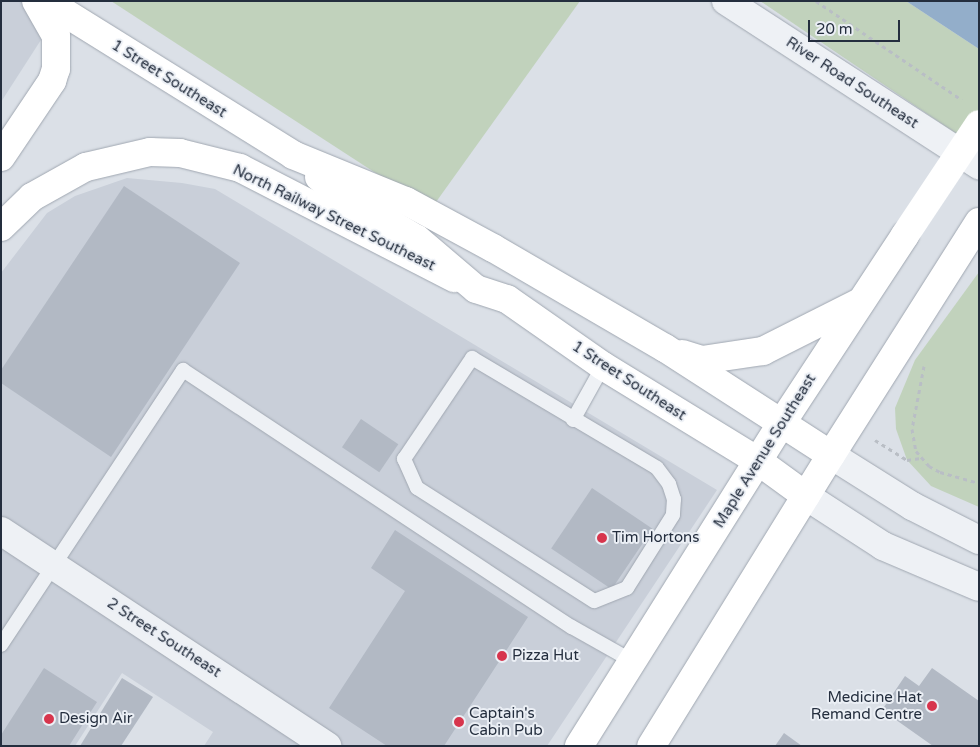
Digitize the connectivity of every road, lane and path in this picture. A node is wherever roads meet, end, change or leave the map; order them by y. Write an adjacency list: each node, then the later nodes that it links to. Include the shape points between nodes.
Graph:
1 (36, 1): 7 (main road, via 56,36 56,69 52,81)
2 (46, 1): 6 (main road, 1 Street Southeast)
3 (726, 1): 8 (street, River Road Southeast)
4 (816, 1): 5 (path)
5 (975, 115): 12 (main road, Maple Avenue Southeast, bridge, via 906,235)
6 (293, 155): 11 (main road, 1 Street Southeast, via 333,189 417,239); 13 (main road, 1 Street Southeast, via 406,201)
7 (1, 157)
8 (979, 165)
9 (979, 222): 18 (main road)
10 (1, 227): 11 (main road, North Railway Street Southeast, via 32,197 86,168 150,152 180,153 240,168)
11 (476, 289): 15 (main road, 1 Street Southeast, via 507,299)
12 (858, 303): 13 (main road, via 763,351 702,360); 17 (main road, Maple Avenue Southeast)
13 (665, 348): 17 (main road, 1 Street Southeast)
14 (925, 364): 20 (path, via 912,429 916,451)
15 (603, 366): 16 (lane); 21 (main road, 1 Street Southeast)
16 (573, 420): 16 (lane, via 472,358 404,459 417,488 594,601 627,588 673,515 674,499 669,484 657,468)
17 (783, 421): 19 (main road, 1 Street Southeast); 21 (main road, Maple Avenue Southeast)
18 (850, 424): 19 (main road); 20 (path, via 907,460)
19 (831, 455): 23 (main road); 25 (street, 1 Street Southeast, via 912,506)
20 (921, 458): 22 (path, via 940,472)
21 (758, 461): 23 (main road, 1 Street Southeast); 29 (main road, Maple Avenue Southeast)
22 (979, 483)
23 (806, 496): 27 (street, 1 Street Southeast, via 883,546); 32 (main road)
24 (1, 531): 26 (street, 2 Street Southeast)
25 (979, 540)
26 (54, 565): 28 (lane); 29 (lane, via 183,370 564,621); 30 (street, 2 Street Southeast)
27 (979, 587)
28 (1, 645)
29 (632, 661): 31 (main road, Maple Avenue Southeast)
30 (327, 746)
31 (579, 746)
32 (651, 746)

